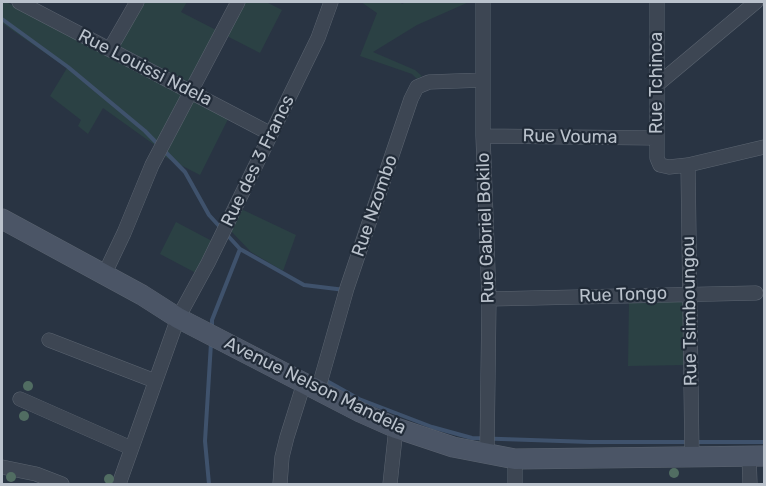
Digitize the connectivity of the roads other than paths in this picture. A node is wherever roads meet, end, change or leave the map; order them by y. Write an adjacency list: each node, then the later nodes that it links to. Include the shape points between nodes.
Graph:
1 (136, 2): 8 (street)
2 (238, 2): 11 (street)
3 (331, 2): 12 (street, Rue des 3 Francs, via 318,38)
4 (483, 2): 9 (street, Rue Gabriel Bokilo)
5 (657, 2): 10 (street, Rue Tchinoa)
6 (756, 2): 10 (street)
7 (29, 4): 8 (street, Rue Louissi Ndela)
8 (110, 49): 11 (street, Rue Louissi Ndela)
9 (483, 80): 13 (street, Rue Gabriel Bokilo); 25 (street, Rue Nzombo, via 429,82 417,87)
10 (658, 84): 14 (street, Rue Tchinoa)
11 (190, 92): 12 (street, Rue Louissi Ndela); 18 (street, via 152,165)
12 (271, 134): 22 (street, Rue des 3 Francs)
13 (483, 136): 14 (street, Rue Vouma); 21 (street, Rue Gabriel Bokilo)
14 (657, 138): 16 (street, Rue Tchinoa, via 660,165)
15 (765, 147): 16 (street)
16 (688, 165): 20 (street, Rue Tsimboungou)
17 (2, 219): 18 (street, Avenue Nelson Mandela)
18 (104, 275): 22 (street, Avenue Nelson Mandela)
19 (756, 293): 20 (street, Rue Tongo)
20 (690, 294): 21 (street, Rue Tongo); 31 (street, Rue Tsimboungou)
21 (489, 299): 29 (street, Rue Gabriel Bokilo)
22 (178, 318): 24 (street, Rue des 3 Francs); 25 (street, Avenue Nelson Mandela)
23 (49, 340): 24 (street)
24 (155, 381): 28 (street, Rue des 3 Francs)
25 (311, 387): 27 (street, Avenue Nelson Mandela); 36 (street, via 287,437)
26 (20, 399): 28 (street)
27 (396, 428): 29 (street, Avenue Nelson Mandela); 37 (street)
28 (131, 448): 35 (street, Rue des 3 Francs)
29 (487, 454): 32 (street, Avenue Nelson Mandela)
30 (757, 456): 31 (street, Avenue Nelson Mandela); 39 (street)
31 (692, 457): 32 (street, Avenue Nelson Mandela)
32 (515, 459): 38 (street)
33 (2, 467): 34 (street)
34 (62, 484)
35 (120, 484)
36 (280, 484)
37 (390, 484)
38 (515, 484)
39 (750, 484)

